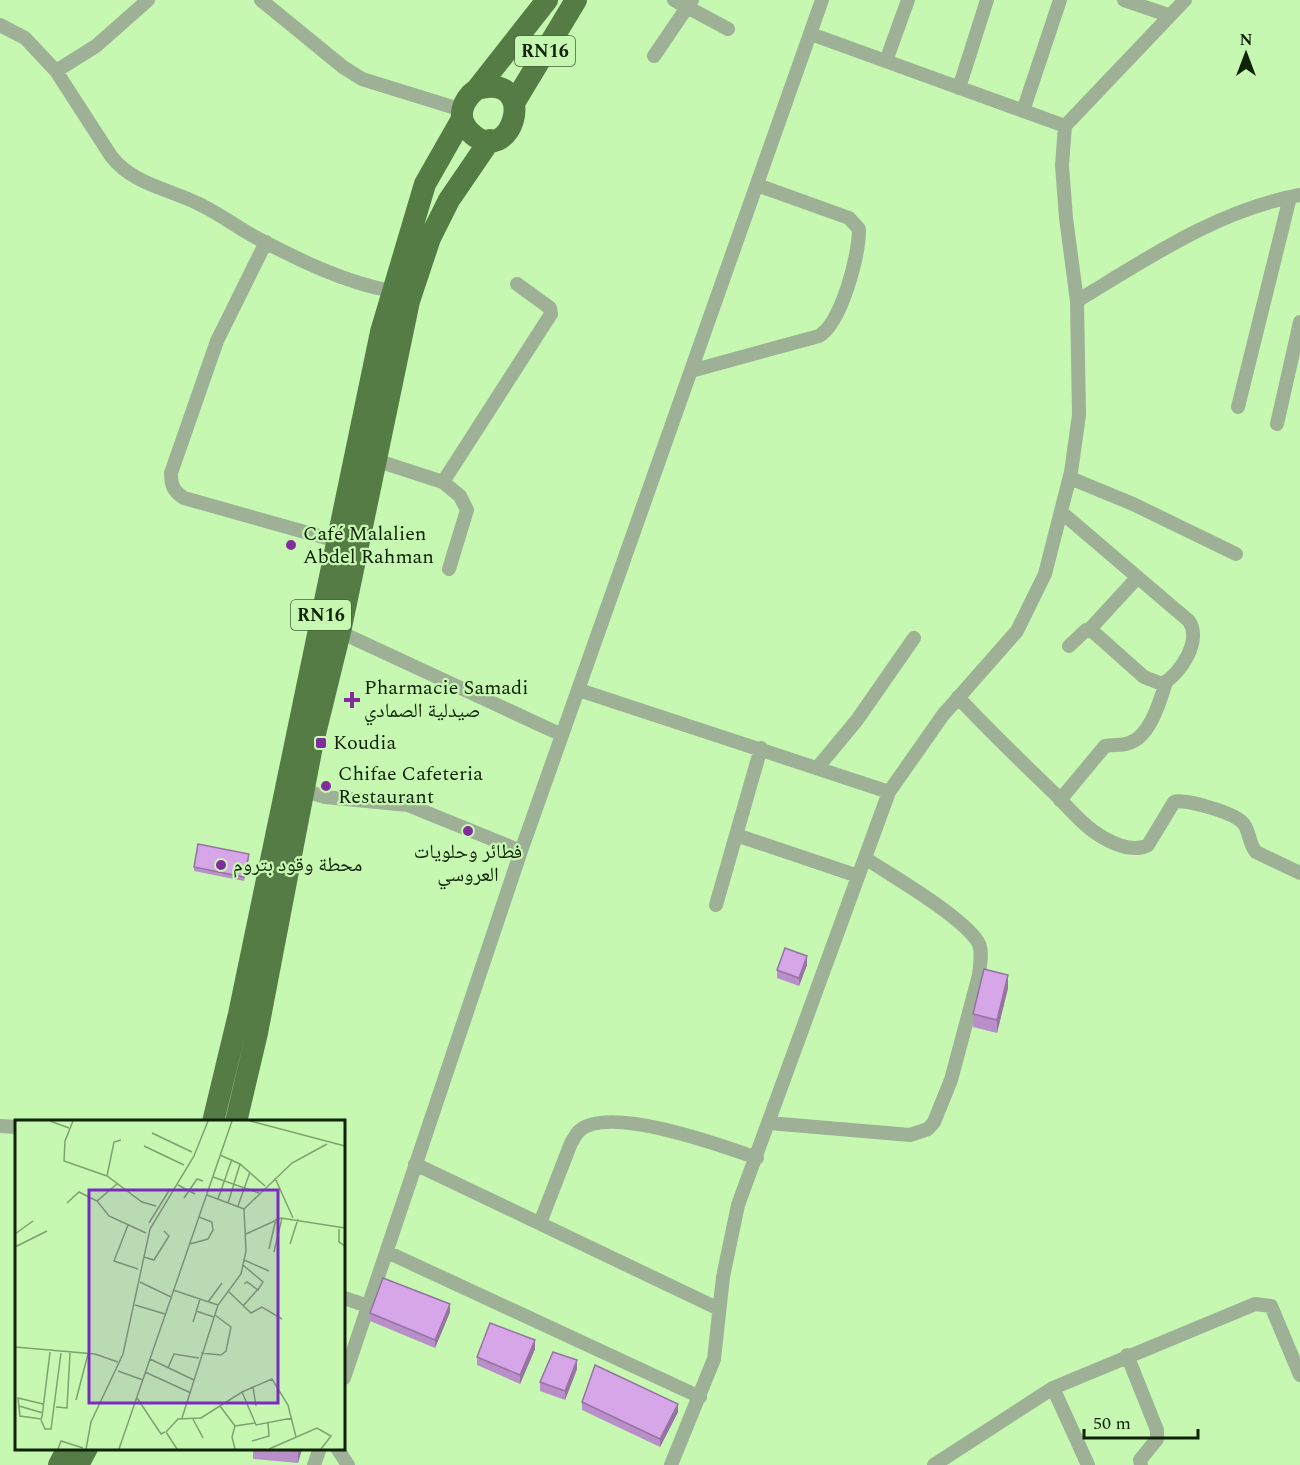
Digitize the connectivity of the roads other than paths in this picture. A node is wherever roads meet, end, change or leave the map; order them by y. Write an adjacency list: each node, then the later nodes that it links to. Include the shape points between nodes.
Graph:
1 (148, 0): 19 (street, via 96,46)
2 (261, 0): 24 (street, via 362,79)
3 (547, 0): 21 (highway, RN16)
4 (576, 0): 22 (highway, RN16)
5 (674, 0): 12 (street)
6 (822, 0): 16 (street)
7 (908, 0): 18 (street)
8 (987, 0): 20 (street)
9 (1060, 0): 23 (street)
10 (1124, 0): 13 (street)
11 (1185, 0): 13 (street)
12 (690, 4): 15 (street); 17 (street)
13 (1168, 15): 25 (street)
14 (0, 25): 19 (street, via 25,38)
15 (728, 28)
16 (811, 34): 18 (street); 27 (street)
17 (654, 56)
18 (886, 61): 20 (street)
19 (56, 71): 29 (street, via 121,168 203,206)
20 (959, 88): 23 (street)
21 (477, 89): 22 (highway, RN16, via 503,90); 24 (highway, RN16, via 464,102)
22 (514, 103): 26 (highway, RN16, via 512,128)
23 (1023, 111): 25 (street)
24 (462, 115): 26 (highway, via 472,135); 31 (highway, RN16, via 425,184)
25 (1065, 126): 32 (street, via 1062,165)
26 (490, 140): 37 (highway, RN16, via 449,200 419,266)
27 (757, 184): 34 (street); 34 (street, via 849,218 859,229 859,246 838,309 831,328 819,336)
28 (1295, 196): 32 (street, via 1233,214 1172,243); 35 (street)
29 (266, 242): 31 (street, via 369,287); 41 (street, via 217,341 171,473 171,484 184,498)
30 (517, 284): 39 (street, via 550,308 551,314)
31 (392, 291): 41 (highway, RN16)
32 (1077, 301): 38 (street, via 1078,415)
33 (1300, 322): 36 (street)
34 (691, 371): 50 (street)
35 (1238, 407)
36 (1276, 424)
37 (375, 460): 39 (street); 46 (highway, RN16)
38 (1070, 478): 40 (street); 42 (street)
39 (443, 482): 43 (street, via 459,496 467,510)
40 (1061, 512): 44 (street); 51 (street, via 1045,574 1024,620)
41 (337, 541): 64 (highway, RN16)
42 (1236, 554)
43 (449, 569)
44 (1136, 579): 45 (street); 49 (street, via 1194,628 1192,648)
45 (1090, 629): 48 (street); 49 (street, via 1144,677 1157,684)
46 (340, 632): 52 (street); 55 (highway, RN16)
47 (914, 638): 54 (street, via 857,720)
48 (1070, 646)
49 (1166, 682): 57 (street, via 1156,710 1136,740 1105,746)
50 (579, 690): 52 (street); 53 (street)
51 (958, 696): 56 (street); 57 (street)
52 (562, 735): 59 (street)
53 (761, 748): 54 (street); 58 (street)
54 (818, 767): 56 (street)
55 (303, 790): 59 (street, via 325,797 408,805); 65 (highway, RN16)
56 (889, 792): 60 (street)
57 (1060, 800): 61 (street, via 1093,831 1135,849 1153,840 1174,802 1189,801 1239,820 1256,852)
58 (736, 835): 62 (street); 63 (street)
59 (521, 851): 70 (street)
60 (865, 858): 62 (street); 66 (street, via 947,914 979,944 979,975 941,1108 928,1129 910,1135)
61 (1300, 873)
62 (858, 876): 66 (street)
63 (716, 905)
64 (213, 1120)
65 (236, 1120)
66 (769, 1124): 69 (street)
67 (0, 1126): 68 (street)
68 (15, 1127)
69 (757, 1158): 71 (street, via 704,1139 633,1123 587,1127 571,1143); 75 (street, via 732,1225)
70 (415, 1164): 71 (street); 72 (street)
71 (540, 1223): 75 (street)
72 (387, 1252): 74 (street); 80 (street)
73 (345, 1298): 74 (street)
74 (368, 1306): 77 (street)
75 (719, 1309): 80 (street, via 714,1359)
76 (1127, 1355): 78 (street, via 1255,1304 1268,1303); 79 (street); 92 (street, via 1157,1430 1157,1439 1140,1460)
77 (345, 1375)
78 (1300, 1375)
79 (1053, 1388): 90 (street); 91 (street)
80 (700, 1396): 89 (street)
81 (67, 1450): 85 (highway)
82 (86, 1450): 86 (highway)
83 (320, 1450): 87 (street)
84 (339, 1450): 88 (street)
85 (59, 1465)
86 (78, 1465)
87 (314, 1465)
88 (348, 1465)
89 (671, 1465)
90 (934, 1465)
91 (1088, 1465)
92 (1142, 1465)

